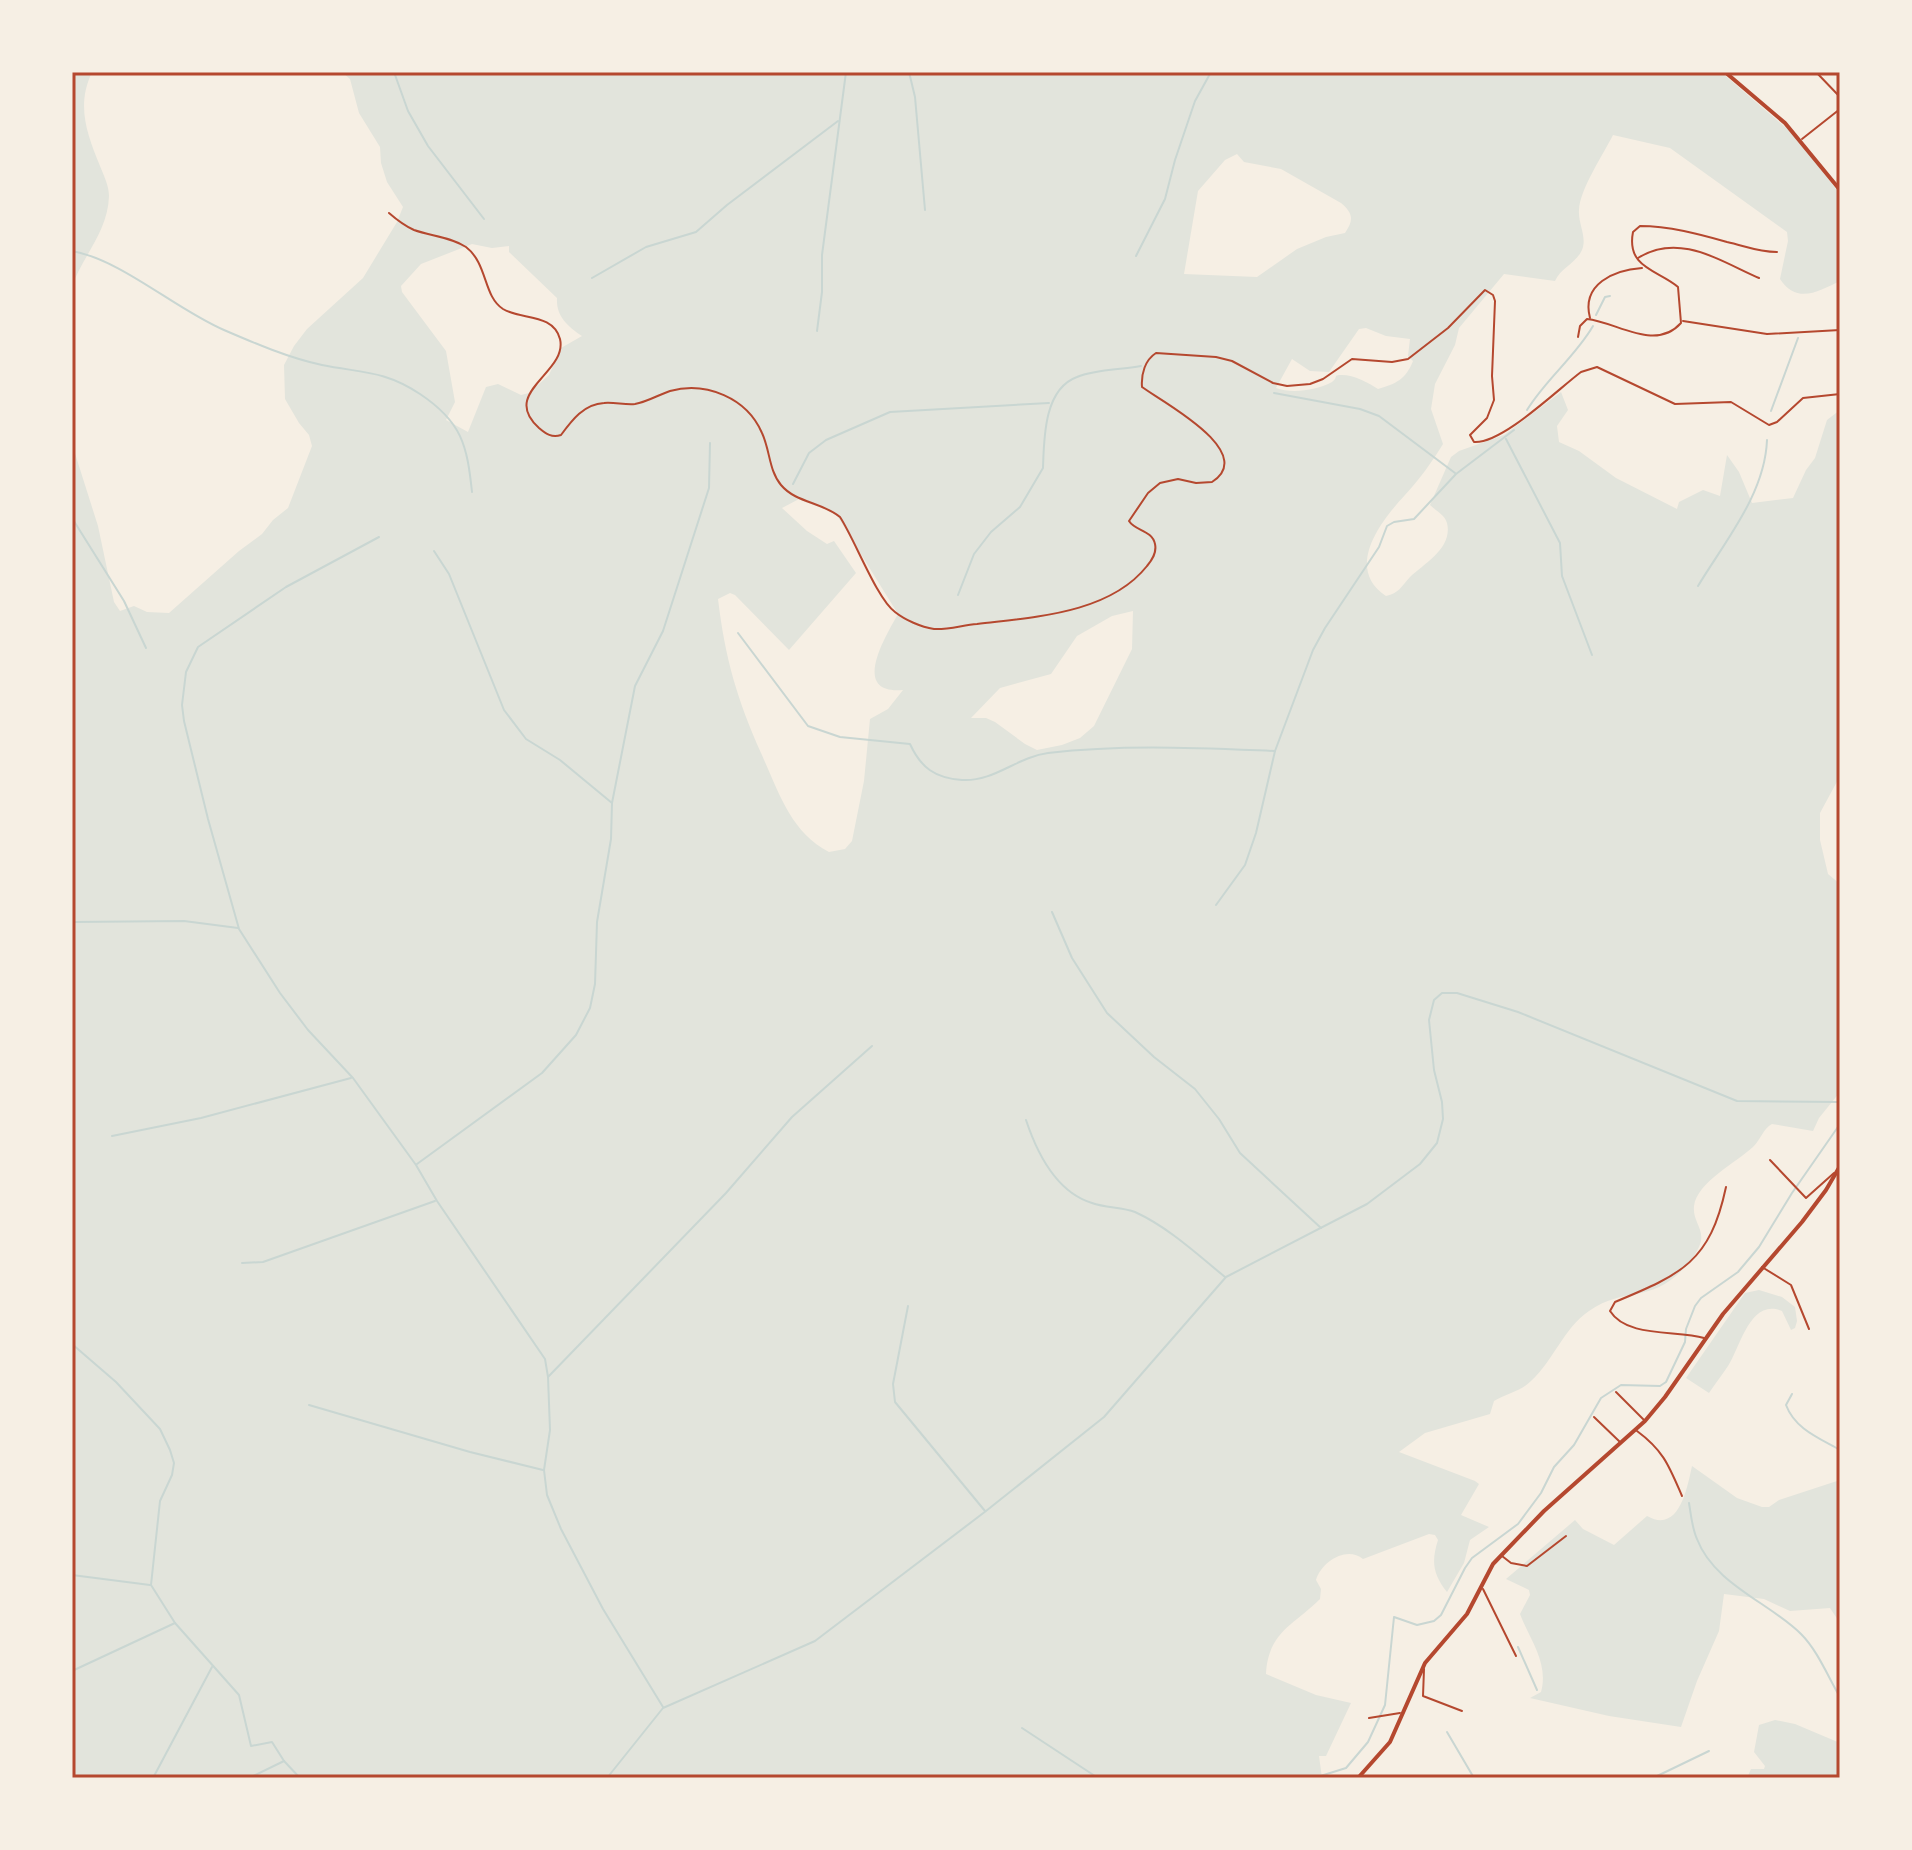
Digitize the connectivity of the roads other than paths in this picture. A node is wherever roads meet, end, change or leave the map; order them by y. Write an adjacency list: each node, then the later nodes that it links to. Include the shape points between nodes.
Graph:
1 (1725, 72): 5 (main road)
2 (1816, 72): 3 (street)
3 (1840, 97)
4 (1840, 109): 5 (street)
5 (1801, 140): 6 (main road)
6 (1840, 190)
7 (389, 213): 16 (street, via 416,231 467,248 477,257 491,295 502,308 539,319 559,336 555,360 527,398 533,421 545,432 561,435 574,418 604,403 634,404 685,389 715,391 731,399 757,422 784,489 840,517 888,606 934,629 1088,605 1145,570 1155,553 1154,541 1133,526 1130,516 1160,483 1212,482 1223,468 1221,453 1205,431 1142,387 1148,360 1156,353 1216,357 1273,383 1310,384 1352,359 1408,359 1448,328 1481,292 1489,291 1495,301 1494,400 1470,438 1474,442 1500,436 1581,372 1602,367 1668,402 1727,400 1769,425 1803,398)
8 (1777, 252): 9 (street, via 1646,226 1636,228 1631,237)
9 (1638, 258): 10 (street); 11 (street, via 1668,247 1686,247)
10 (1644, 268): 12 (street, via 1628,269 1594,286 1589,295); 13 (street, via 1678,287)
11 (1759, 278)
12 (1591, 319): 13 (street, via 1647,335 1667,334); 15 (street, via 1582,322)
13 (1682, 321): 14 (street, via 1767,334)
14 (1840, 330)
15 (1578, 337)
16 (1840, 394)
17 (1770, 1160): 18 (street, via 1809,1198)
18 (1840, 1166): 20 (main road, via 1802,1222)
19 (1726, 1187): 22 (street, via 1703,1250 1675,1274 1610,1308 1614,1318 1635,1328)
20 (1761, 1267): 21 (street, via 1791,1285); 22 (main road)
21 (1809, 1329)
22 (1705, 1339): 25 (main road)
23 (1616, 1392): 25 (street)
24 (1594, 1417): 27 (street)
25 (1645, 1421): 26 (main road)
26 (1636, 1430): 27 (main road); 28 (street, via 1667,1459)
27 (1621, 1444): 30 (main road)
28 (1682, 1496)
29 (1566, 1536): 30 (street, via 1527,1566)
30 (1501, 1555): 31 (main road)
31 (1481, 1584): 32 (street); 33 (main road, via 1462,1621)
32 (1516, 1656)
33 (1425, 1663): 34 (street, via 1423,1696); 35 (main road)
34 (1462, 1711)
35 (1401, 1713): 36 (street); 37 (main road, via 1382,1753)
36 (1369, 1718)
37 (1358, 1778)

